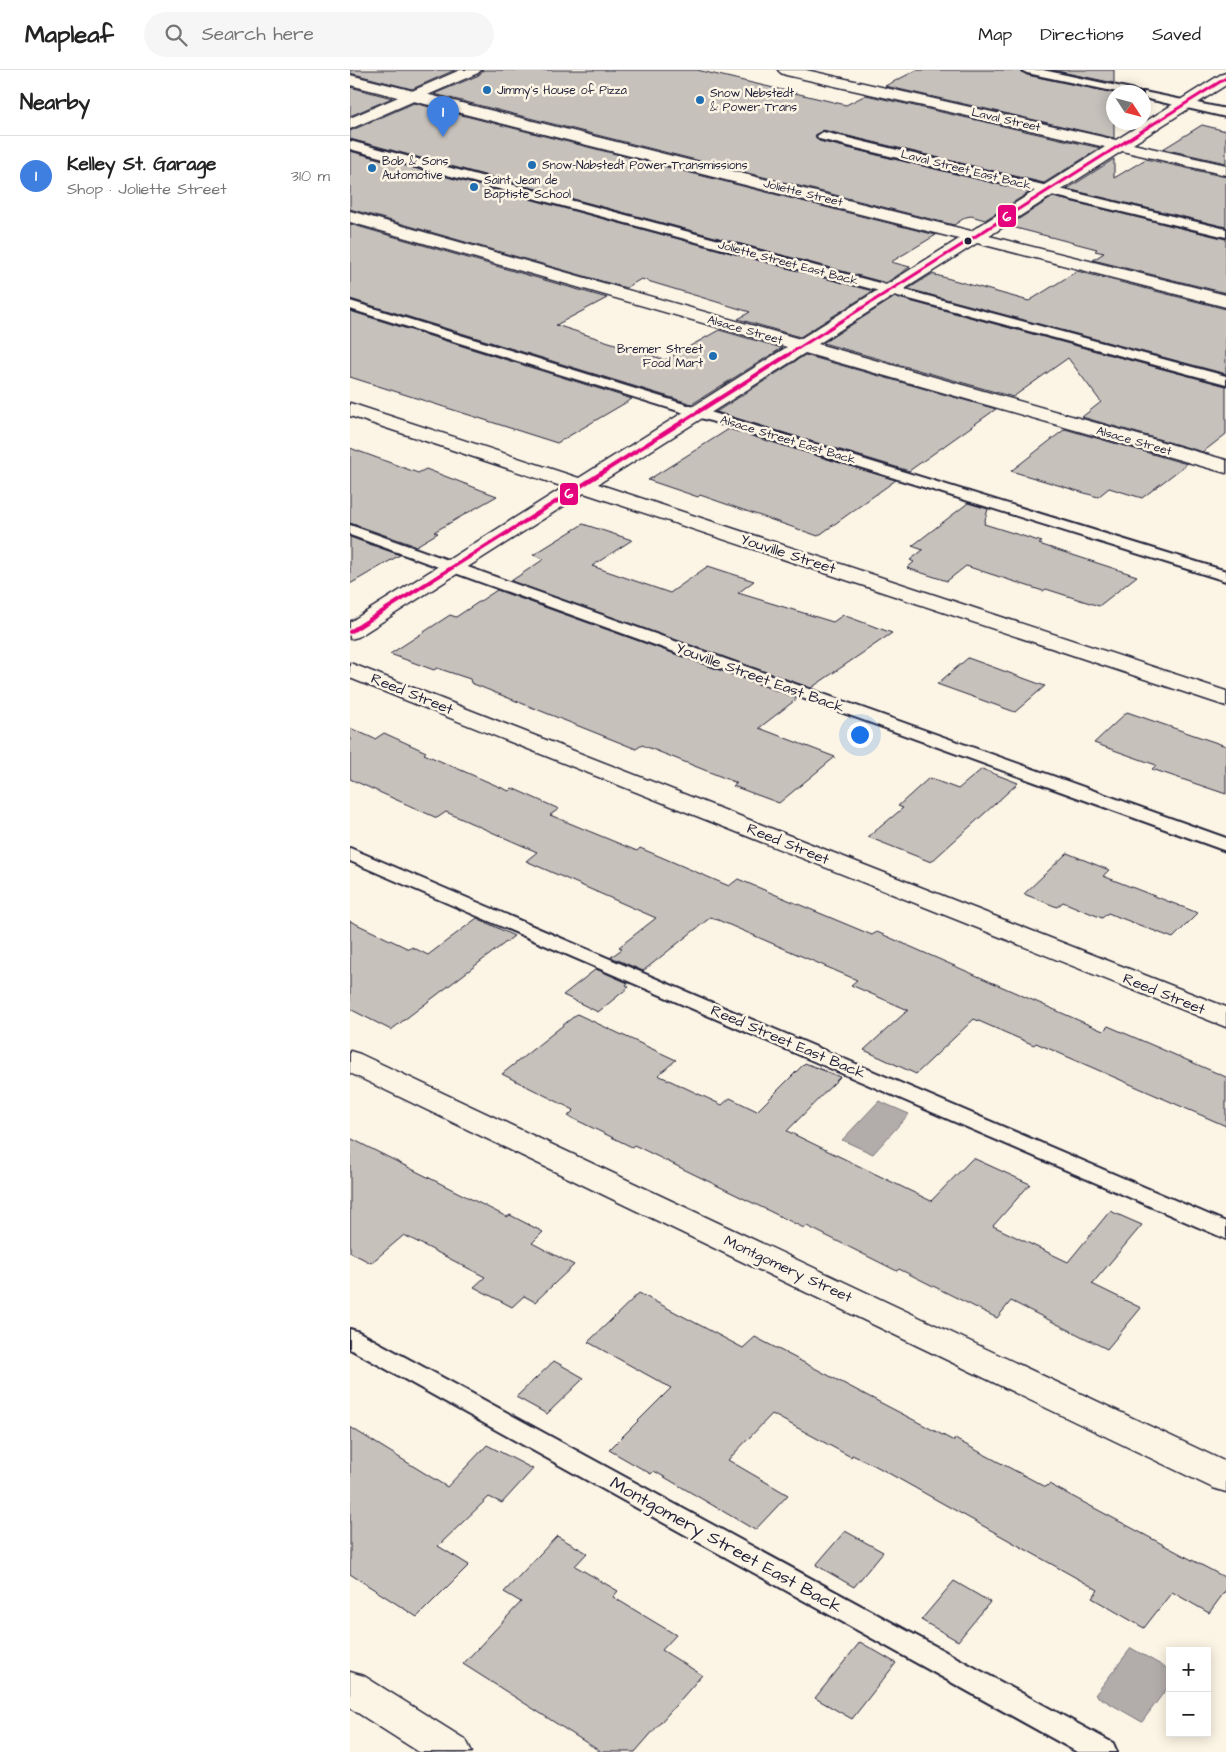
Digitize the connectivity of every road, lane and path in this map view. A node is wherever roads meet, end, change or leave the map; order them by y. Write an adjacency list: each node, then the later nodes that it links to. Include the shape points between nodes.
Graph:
1 (474, 70): 7 (street)
2 (786, 70): 14 (street, Laval Street)
3 (1027, 70): 6 (lane)
4 (1226, 78): 9 (street)
5 (350, 80): 7 (street, Joliette Street)
6 (1106, 87)
7 (414, 96): 11 (street); 19 (street, Joliette Street)
8 (1151, 97): 9 (lane)
9 (1184, 104): 10 (lane); 14 (street)
10 (1226, 113)
11 (350, 124)
12 (823, 136): 16 (lane, Laval Street East Back)
13 (350, 145): 20 (lane, Joliette Street East Back)
14 (1119, 146): 15 (street, Laval Street); 16 (street)
15 (1226, 170)
16 (1048, 190): 18 (lane, Laval Street East Back); 19 (street)
17 (350, 216): 23 (street, Alsace Street)
18 (1226, 233)
19 (974, 237): 20 (street); 21 (street, Joliette Street)
20 (891, 290): 23 (street); 24 (lane, Joliette Street East Back)
21 (1226, 301)
22 (350, 305): 26 (lane, Alsace Street East Back)
23 (802, 346): 26 (street); 27 (street, Alsace Street)
24 (1226, 380)
25 (350, 409): 28 (street, Youville Street)
26 (700, 412): 28 (street); 31 (lane, Alsace Street East Back)
27 (1226, 467)
28 (581, 486): 30 (street); 34 (street, Youville Street)
29 (350, 530): 30 (lane, Youville Street East Back)
30 (452, 567): 32 (street); 35 (lane, Youville Street East Back)
31 (1226, 576)
32 (350, 632)
33 (350, 670): 37 (street, Reed Street)
34 (1226, 699)
35 (1226, 846)
36 (350, 854): 39 (lane, Reed Street East Back)
37 (1226, 1018)
38 (350, 1061): 41 (street, Montgomery Street)
39 (1226, 1231)
40 (350, 1338): 44 (lane, Montgomery Street East Back)
41 (1226, 1478)
42 (350, 1688): 43 (street)
43 (452, 1752)
44 (1103, 1752)

